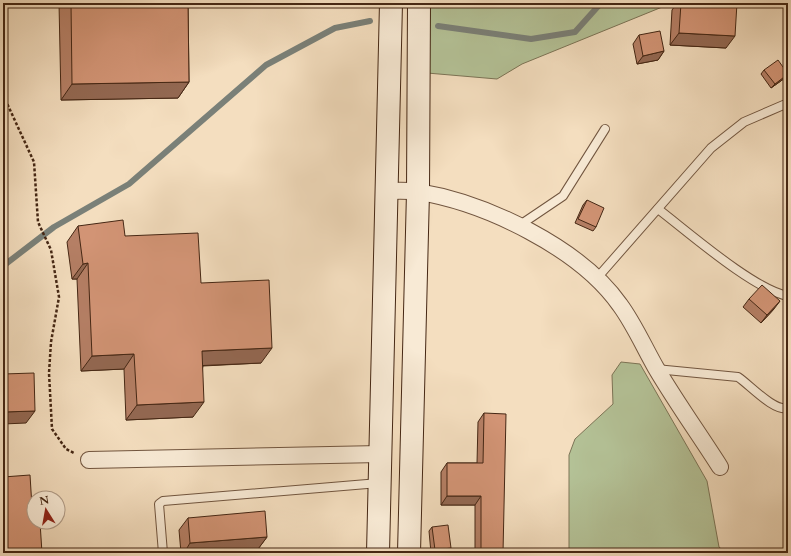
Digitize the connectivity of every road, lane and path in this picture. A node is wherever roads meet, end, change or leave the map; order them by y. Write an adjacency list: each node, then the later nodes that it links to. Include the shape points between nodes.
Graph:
1 (391, 3): 6 (street)
2 (419, 3): 7 (street)
3 (3, 90): 15 (path, via 34,162 38,222 51,250 59,297 51,342 49,373 52,429 66,449)
4 (788, 103): 8 (lane, via 744,122 711,148)
5 (605, 129): 9 (lane, via 563,196)
6 (385, 191): 7 (street); 14 (street)
7 (418, 192): 9 (street, via 454,199); 20 (street)
8 (658, 209): 10 (lane); 11 (lane, via 748,278 780,295)
9 (520, 226): 10 (street, via 557,246)
10 (597, 278): 12 (street, via 620,304)
11 (788, 296)
12 (656, 369): 13 (lane, via 738,377 773,406); 16 (street)
13 (788, 408)
14 (380, 454): 15 (street); 17 (street)
15 (89, 460)
16 (720, 466)
17 (380, 483): 18 (lane, via 163,501 159,504); 19 (street)
18 (163, 553)
19 (378, 553)
20 (408, 553)

